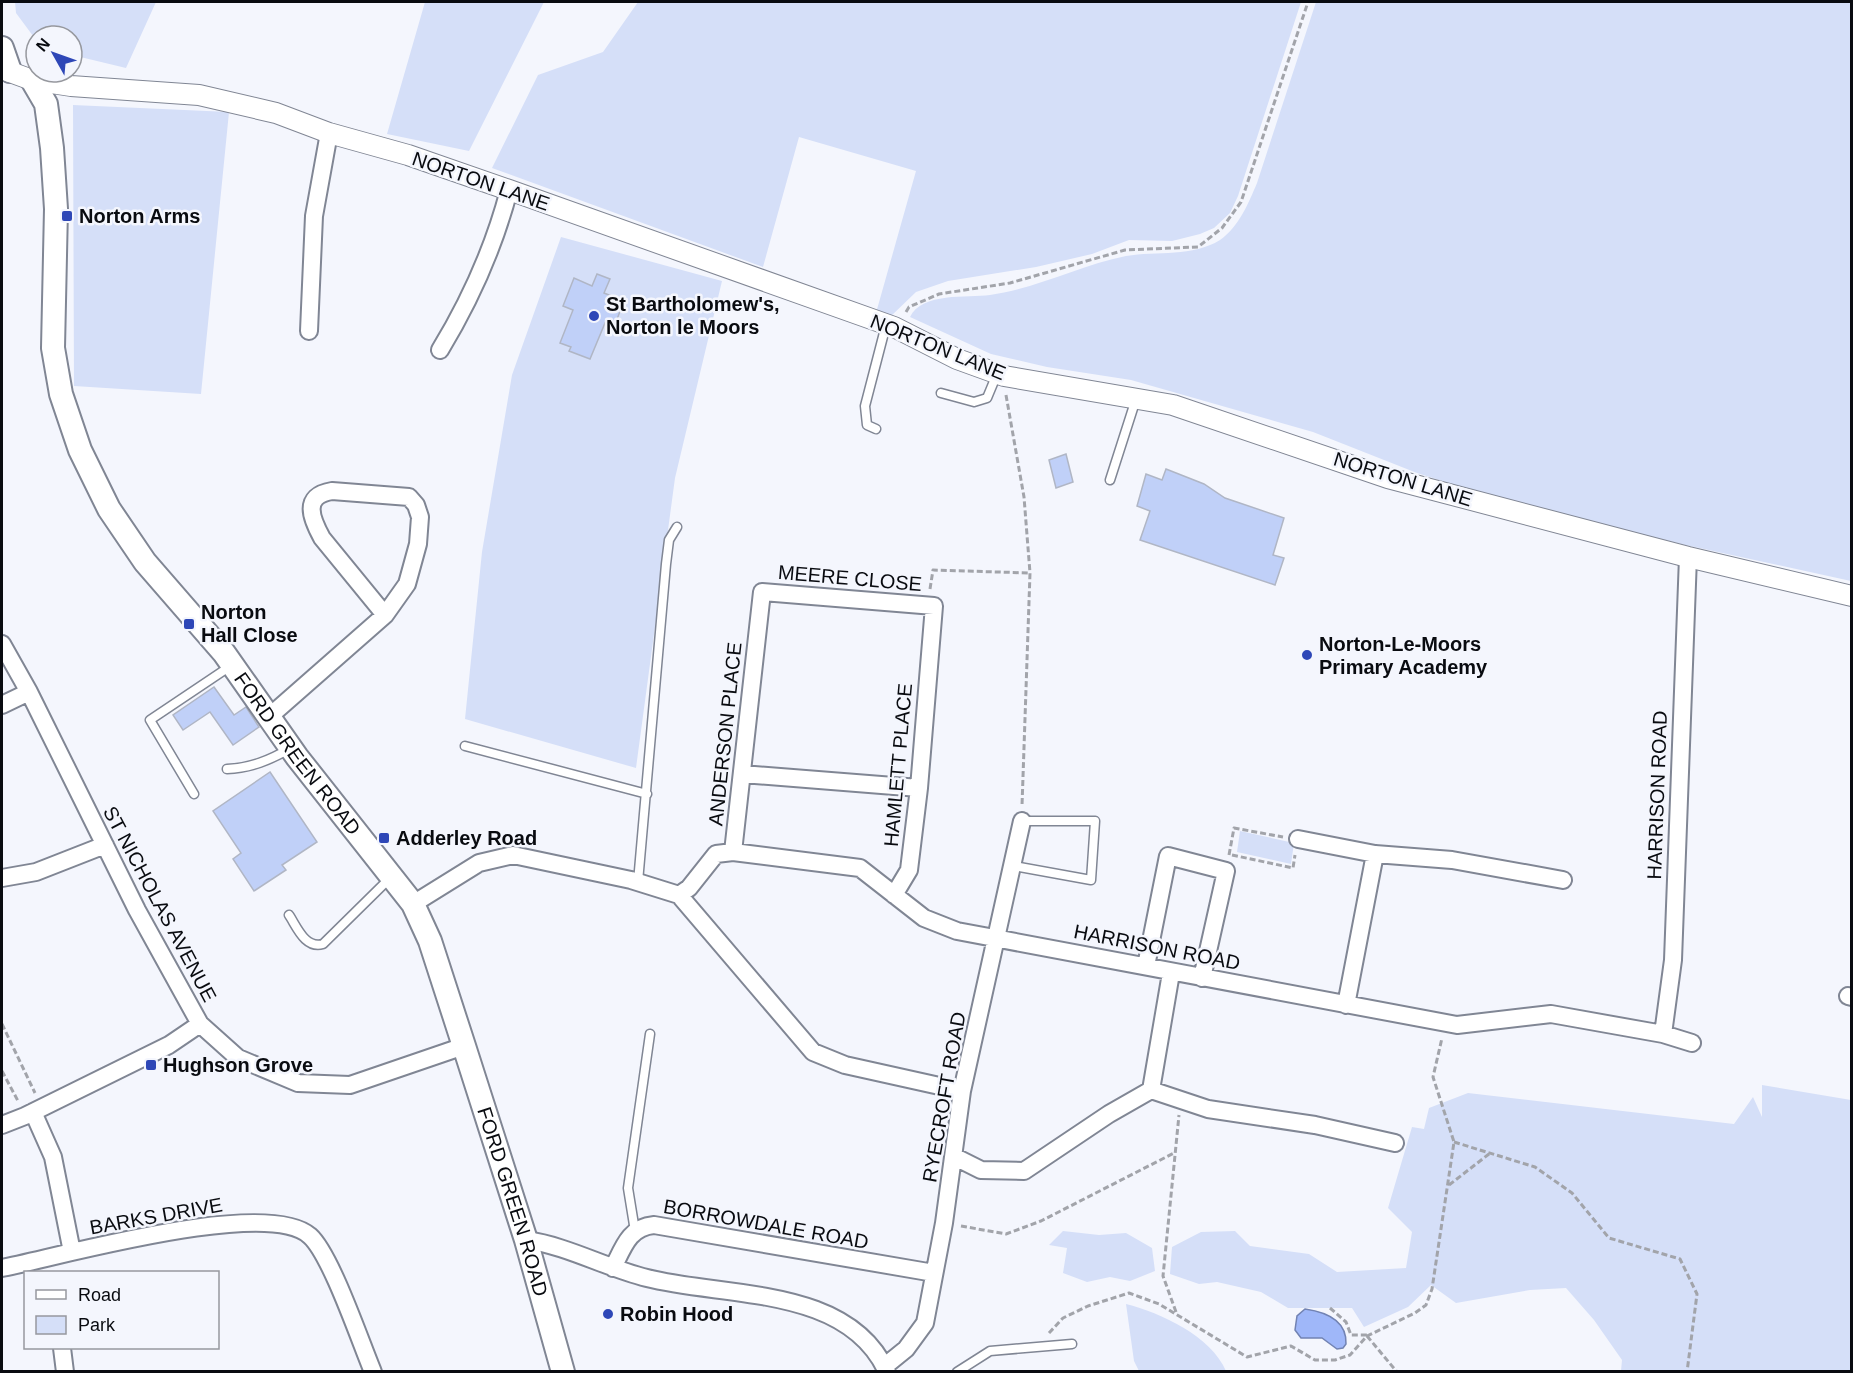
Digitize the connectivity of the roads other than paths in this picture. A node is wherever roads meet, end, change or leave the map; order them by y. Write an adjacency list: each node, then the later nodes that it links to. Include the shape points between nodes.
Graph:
1 (2, 48): 2 (main road)
2 (6, 70): 3 (street, NORTON LANE)
3 (24, 77)
4 (34, 84): 23 (main road, FORD GREEN ROAD, via 46,104 52,148 56,209 52,348 61,394 76,438 109,509 139,553)
5 (58, 84): 6 (street, NORTON LANE, via 199,95 276,113)
6 (329, 133): 7 (street, NORTON LANE); 9 (street, via 314,216)
7 (509, 190): 8 (street, NORTON LANE); 10 (street, via 469,301)
8 (890, 326): 11 (street, NORTON LANE, via 957,359); 14 (lane, via 865,406 867,425)
9 (309, 331)
10 (440, 350)
11 (1000, 374): 12 (lane, via 987,398 974,402); 13 (street, NORTON LANE)
12 (941, 393)
13 (1136, 399): 15 (lane); 17 (street, NORTON LANE, via 1195,412 1388,478)
14 (876, 429)
15 (1110, 480)
16 (677, 527): 33 (lane, via 671,532 666,564)
17 (1688, 557): 18 (street, NORTON LANE); 55 (street, HARRISON ROAD, via 1673,960)
18 (1851, 596)
19 (385, 615): 19 (street, via 315,525 311,511 314,499 322,493 409,497 416,505 420,517 418,544 407,584); 26 (street)
20 (759, 620): 21 (street, MEERE CLOSE, via 762,592 934,606); 30 (street, ANDERSON PLACE)
21 (930, 636): 31 (street, HAMLETT PLACE)
22 (2, 644): 24 (street, ST NICHOLAS AVENUE)
23 (232, 665): 26 (main road, FORD GREEN ROAD); 32 (lane, via 150,720)
24 (29, 692): 25 (street); 36 (street, ST NICHOLAS AVENUE)
25 (2, 705)
26 (270, 716): 28 (main road, FORD GREEN ROAD)
27 (465, 746): 33 (lane)
28 (291, 748): 29 (lane, via 272,759); 40 (main road, FORD GREEN ROAD)
29 (227, 769)
30 (742, 774): 31 (street); 37 (street, ANDERSON PLACE)
31 (919, 788): 44 (street, HAMLETT PLACE, via 909,870)
32 (194, 794)
33 (647, 794): 43 (lane)
34 (1022, 821): 39 (street, RYECROFT ROAD); 39 (lane, via 1095,821 1090,880)
35 (1298, 839): 38 (street)
36 (105, 845): 41 (street, via 36,872); 53 (street, ST NICHOLAS AVENUE)
37 (733, 852): 44 (street, HARRISON ROAD, via 860,868); 45 (street, via 716,854)
38 (1375, 854): 42 (street, via 1452,860); 52 (street)
39 (1014, 866): 48 (street, RYECROFT ROAD)
40 (392, 876): 46 (main road, FORD GREEN ROAD); 47 (lane, via 323,944 306,941)
41 (2, 878)
42 (1563, 880)
43 (638, 882): 45 (street); 46 (street, via 513,855 479,863)
44 (894, 894): 48 (street, HARRISON ROAD, via 924,918 957,931)
45 (679, 895): 59 (street, via 813,1052 845,1065)
46 (413, 904): 57 (main road, FORD GREEN ROAD, via 430,941)
47 (289, 915)
48 (997, 938): 49 (street, HARRISON ROAD); 59 (street, RYECROFT ROAD)
49 (1146, 966): 50 (street, HARRISON ROAD); 51 (street, via 1168,856 1227,863)
50 (1171, 973): 51 (street, HARRISON ROAD); 58 (street)
51 (1202, 978): 52 (street, HARRISON ROAD)
52 (1346, 1005): 55 (street, HARRISON ROAD, via 1457,1025 1551,1014)
53 (200, 1024): 57 (street, ST NICHOLAS AVENUE, via 238,1058 298,1083 350,1085); 60 (street, via 169,1045)
54 (650, 1034): 64 (lane, via 628,1188)
55 (1663, 1034): 56 (street, HARRISON ROAD)
56 (1692, 1043)
57 (464, 1046): 65 (main road, FORD GREEN ROAD)
58 (1151, 1090): 62 (street, via 1208,1109 1315,1125); 63 (street, via 1024,1171 981,1170)
59 (962, 1091): 63 (street, RYECROFT ROAD)
60 (33, 1112): 61 (street); 66 (street, via 53,1157)
61 (2, 1125)
62 (1395, 1143)
63 (955, 1156): 70 (street, RYECROFT ROAD)
64 (635, 1231): 69 (street, BORROWDALE ROAD); 70 (street, BORROWDALE ROAD, via 654,1225)
65 (526, 1240): 69 (street, via 551,1243); 76 (main road, FORD GREEN ROAD)
66 (72, 1252): 67 (street, BARKS DRIVE); 75 (street, BARKS DRIVE, via 197,1227 284,1225 308,1234 322,1252)
67 (41, 1266): 68 (street, BARKS DRIVE)
68 (2, 1268)
69 (613, 1268): 73 (street, via 661,1282 776,1298 818,1310 859,1334)
70 (934, 1274): 73 (street, RYECROFT ROAD, via 925,1323)
71 (1072, 1344): 77 (lane, via 990,1351)
72 (62, 1349): 74 (street)
73 (886, 1369)
74 (65, 1371)
75 (373, 1371)
76 (563, 1371)
77 (957, 1371)

